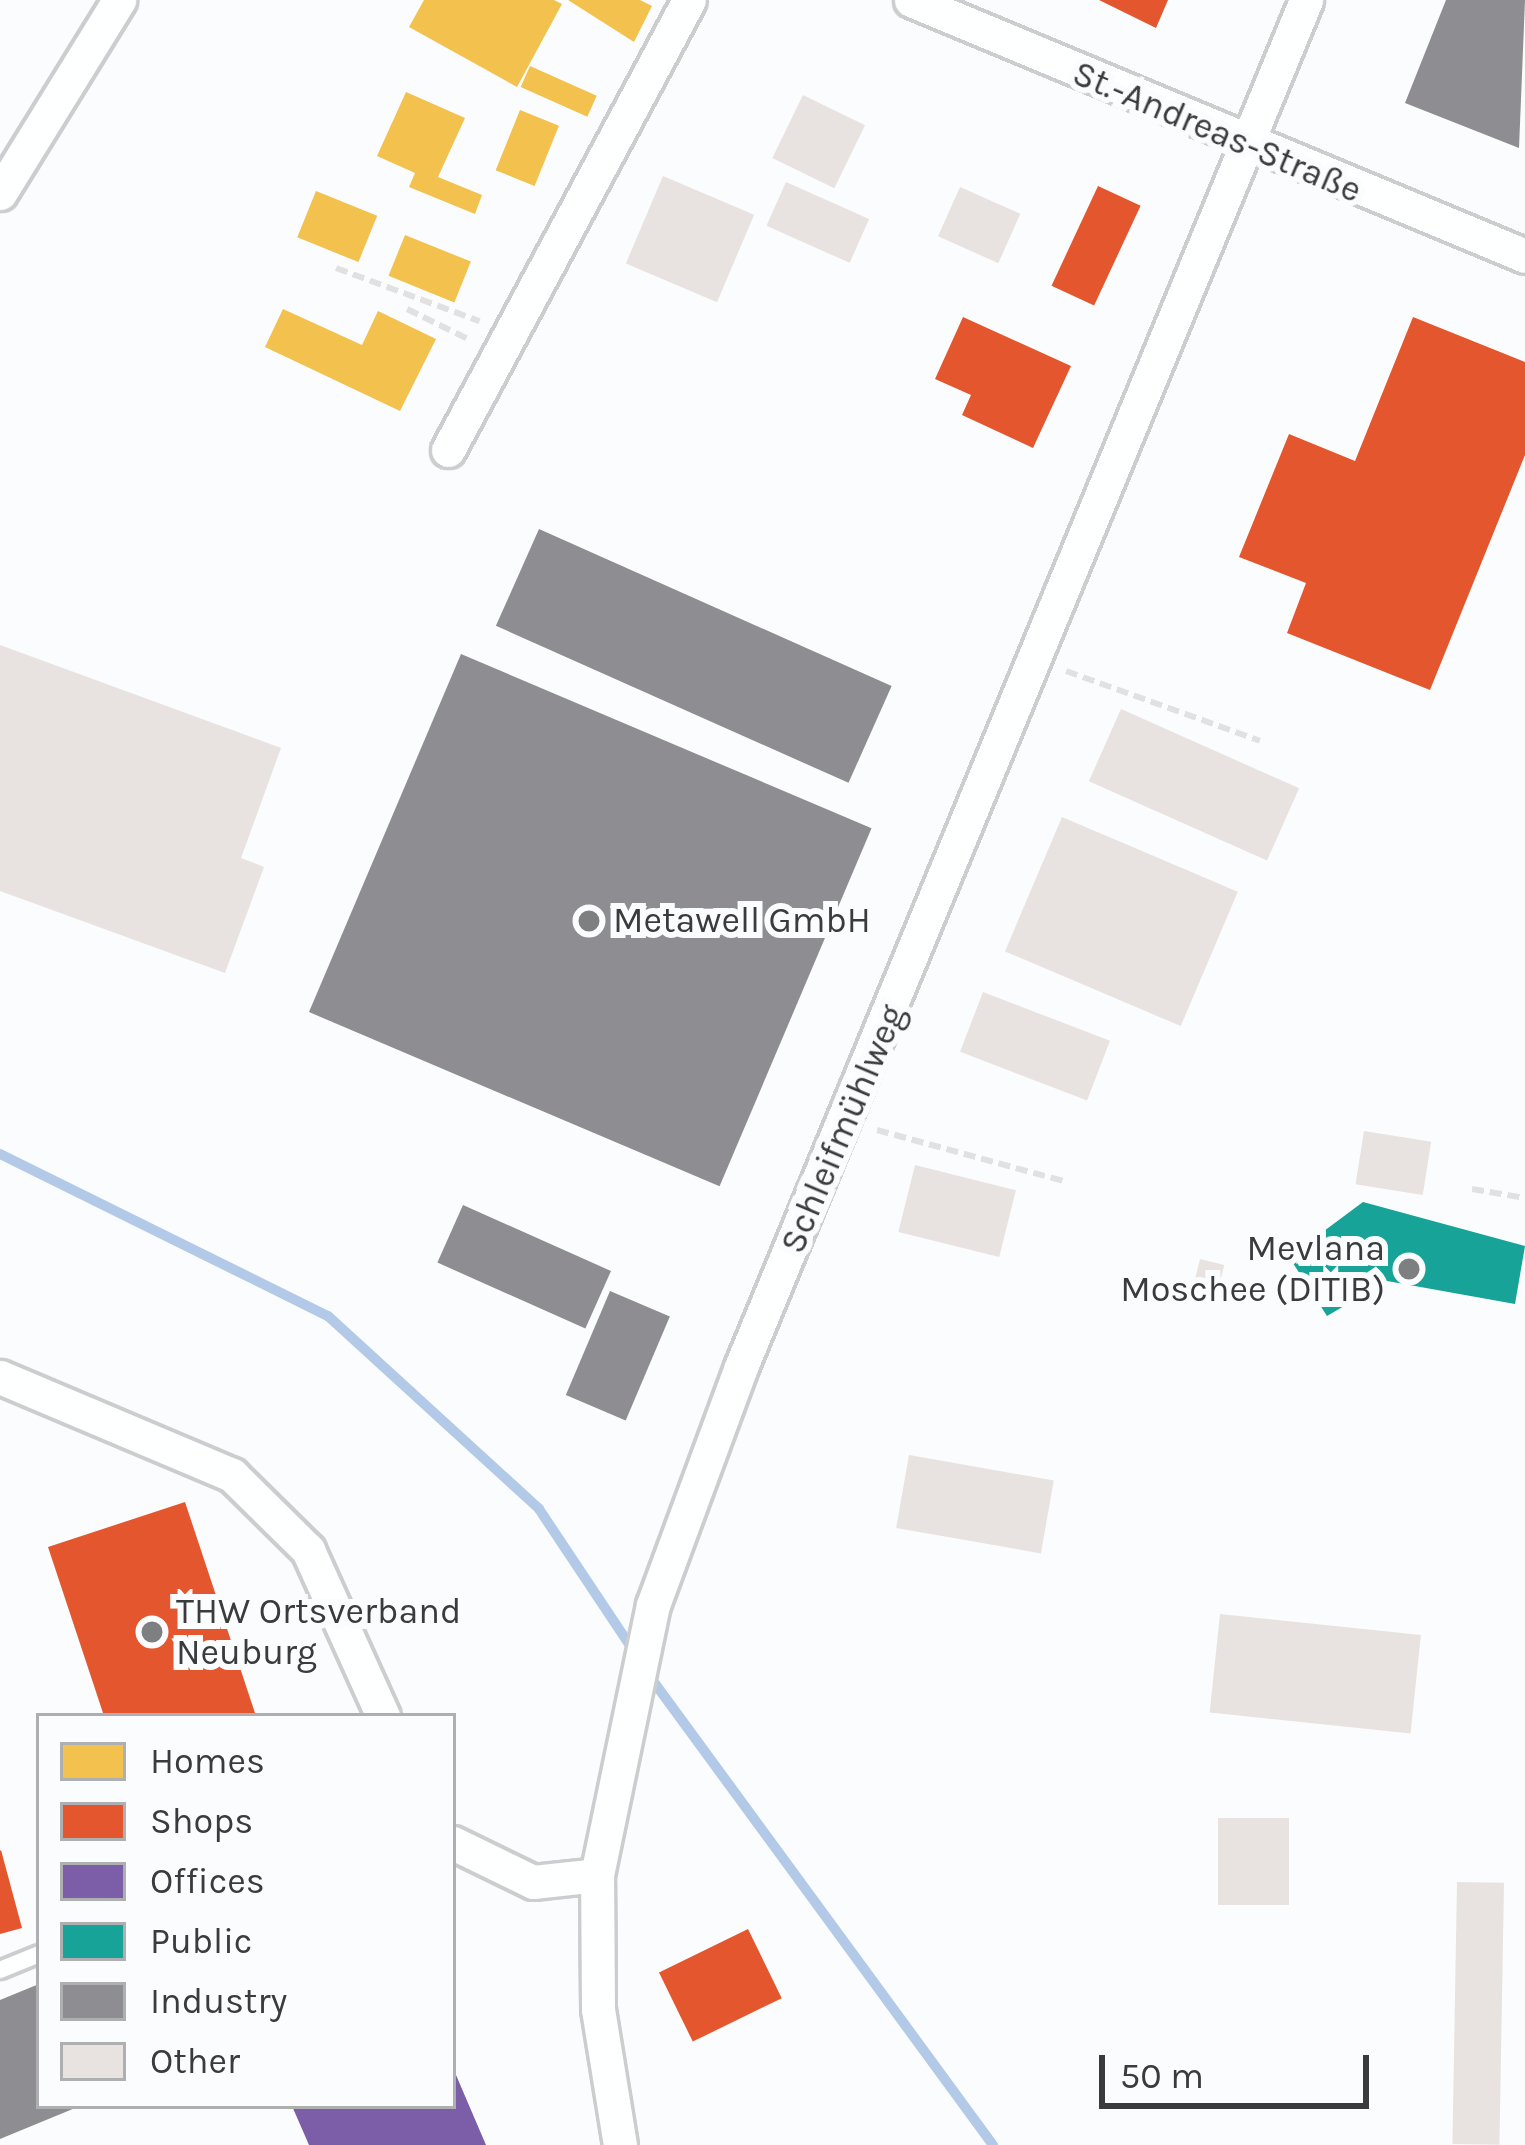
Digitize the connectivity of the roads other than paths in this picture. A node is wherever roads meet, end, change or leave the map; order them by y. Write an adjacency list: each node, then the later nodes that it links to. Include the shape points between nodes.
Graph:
1 (119, 0): 6 (street)
2 (689, 0): 8 (street)
3 (911, 0): 5 (street, St.-Andreas-Straße)
4 (1306, 0): 5 (street, Schleifmühlweg)
5 (1242, 146): 7 (street, St.-Andreas-Straße); 12 (street, Schleifmühlweg, via 653,1605)
6 (0, 193)
7 (1525, 256)
8 (448, 450)
9 (0, 1377): 10 (street, via 232,1475 308,1550)
10 (382, 1713)
11 (456, 1844): 12 (street, via 533,1882)
12 (598, 1875): 15 (street, Schleifmühlweg, via 598,2009)
13 (36, 1955): 14 (lane)
14 (0, 1970)
15 (620, 2145)

